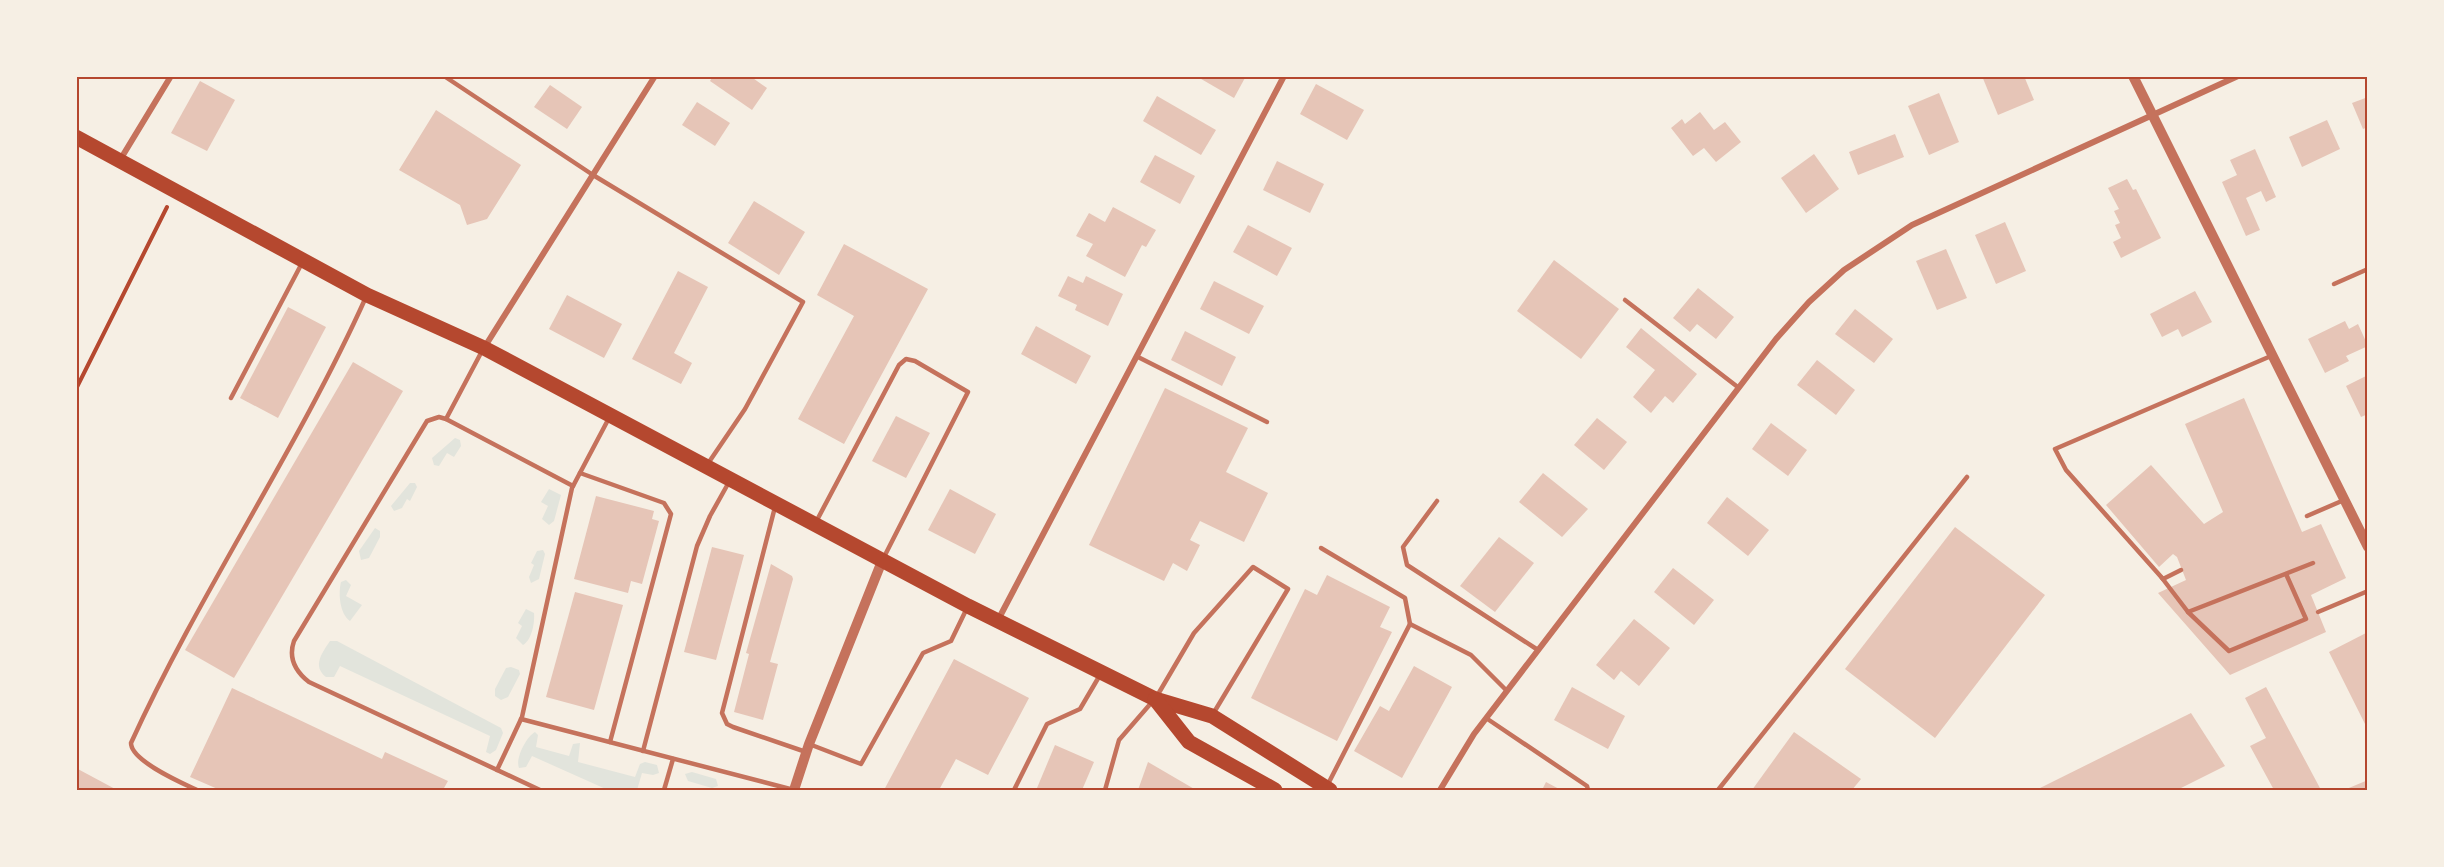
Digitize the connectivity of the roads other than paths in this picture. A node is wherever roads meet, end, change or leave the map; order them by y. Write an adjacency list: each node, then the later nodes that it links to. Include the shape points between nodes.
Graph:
1 (171, 76): 9 (street)
2 (444, 76): 10 (lane)
3 (655, 76): 10 (street)
4 (1284, 76): 18 (street)
5 (2133, 76): 7 (street)
6 (2238, 76): 7 (street)
7 (2150, 115): 17 (street); 19 (street, via 1912,225 1877,245 1809,302)
8 (76, 137): 9 (main road)
9 (120, 161): 11 (main road)
10 (593, 175): 16 (street); 24 (lane, via 803,302 745,409)
11 (303, 261): 14 (main road); 20 (lane)
12 (2367, 269): 13 (lane)
13 (2334, 284)
14 (367, 295): 16 (main road); 61 (lane, via 340,354 170,662 131,743 133,752 154,768)
15 (1625, 300): 19 (lane)
16 (484, 348): 21 (main road); 22 (lane)
17 (2271, 356): 29 (street); 40 (lane, via 2055,449 2066,470)
18 (1138, 357): 23 (lane); 45 (street)
19 (1739, 388): 47 (street)
20 (231, 398)
21 (610, 416): 24 (main road); 25 (lane)
22 (446, 419): 28 (lane); 58 (lane, via 433,418 423,426 294,641 292,657 299,673 309,682)
23 (1267, 422)
24 (706, 467): 27 (main road)
25 (580, 473): 28 (lane); 54 (lane, via 664,503 671,514)
26 (1967, 477): 69 (lane)
27 (730, 480): 31 (main road); 56 (lane, via 697,546)
28 (573, 486): 53 (lane)
29 (2344, 500): 32 (lane); 34 (street)
30 (1437, 501): 47 (lane, via 1403,548 1407,565)
31 (776, 505): 33 (main road); 55 (lane, via 722,713 733,728)
32 (2307, 516)
33 (814, 525): 36 (main road); 36 (lane, via 899,365 906,359 915,361 968,392)
34 (2367, 547)
35 (1322, 548): 46 (lane, via 1405,598)
36 (882, 561): 42 (main road); 55 (street)
37 (2313, 563): 39 (lane)
38 (2181, 570): 40 (lane)
39 (2286, 573): 43 (lane); 43 (lane, via 2306,619 2229,651)
40 (2161, 577): 43 (lane)
41 (2367, 591): 44 (lane)
42 (968, 606): 45 (main road); 55 (lane, via 951,641 923,653 861,764)
43 (2188, 612)
44 (2318, 612)
45 (998, 620): 48 (main road)
46 (1410, 624): 49 (lane, via 1471,655); 60 (lane)
47 (1538, 650): 49 (street)
48 (1101, 673): 50 (main road); 65 (lane, via 1080,709 1047,724)
49 (1507, 691): 52 (street)
50 (1155, 699): 51 (main road); 51 (lane, via 1194,633 1253,567 1288,589); 59 (main road, via 1189,742); 66 (lane, via 1119,740)
51 (1212, 716): 60 (main road)
52 (1486, 718): 67 (street); 68 (lane)
53 (521, 719): 54 (lane); 58 (lane)
54 (610, 742): 56 (lane)
55 (808, 748): 64 (street)
56 (643, 751): 57 (lane)
57 (673, 759): 63 (lane); 64 (lane)
58 (497, 771): 62 (lane)
59 (1268, 789)
60 (1328, 789)
61 (197, 790)
62 (540, 790)
63 (664, 790)
64 (794, 790)
65 (1014, 790)
66 (1106, 790)
67 (1440, 790)
68 (1588, 790)
69 (1718, 790)

